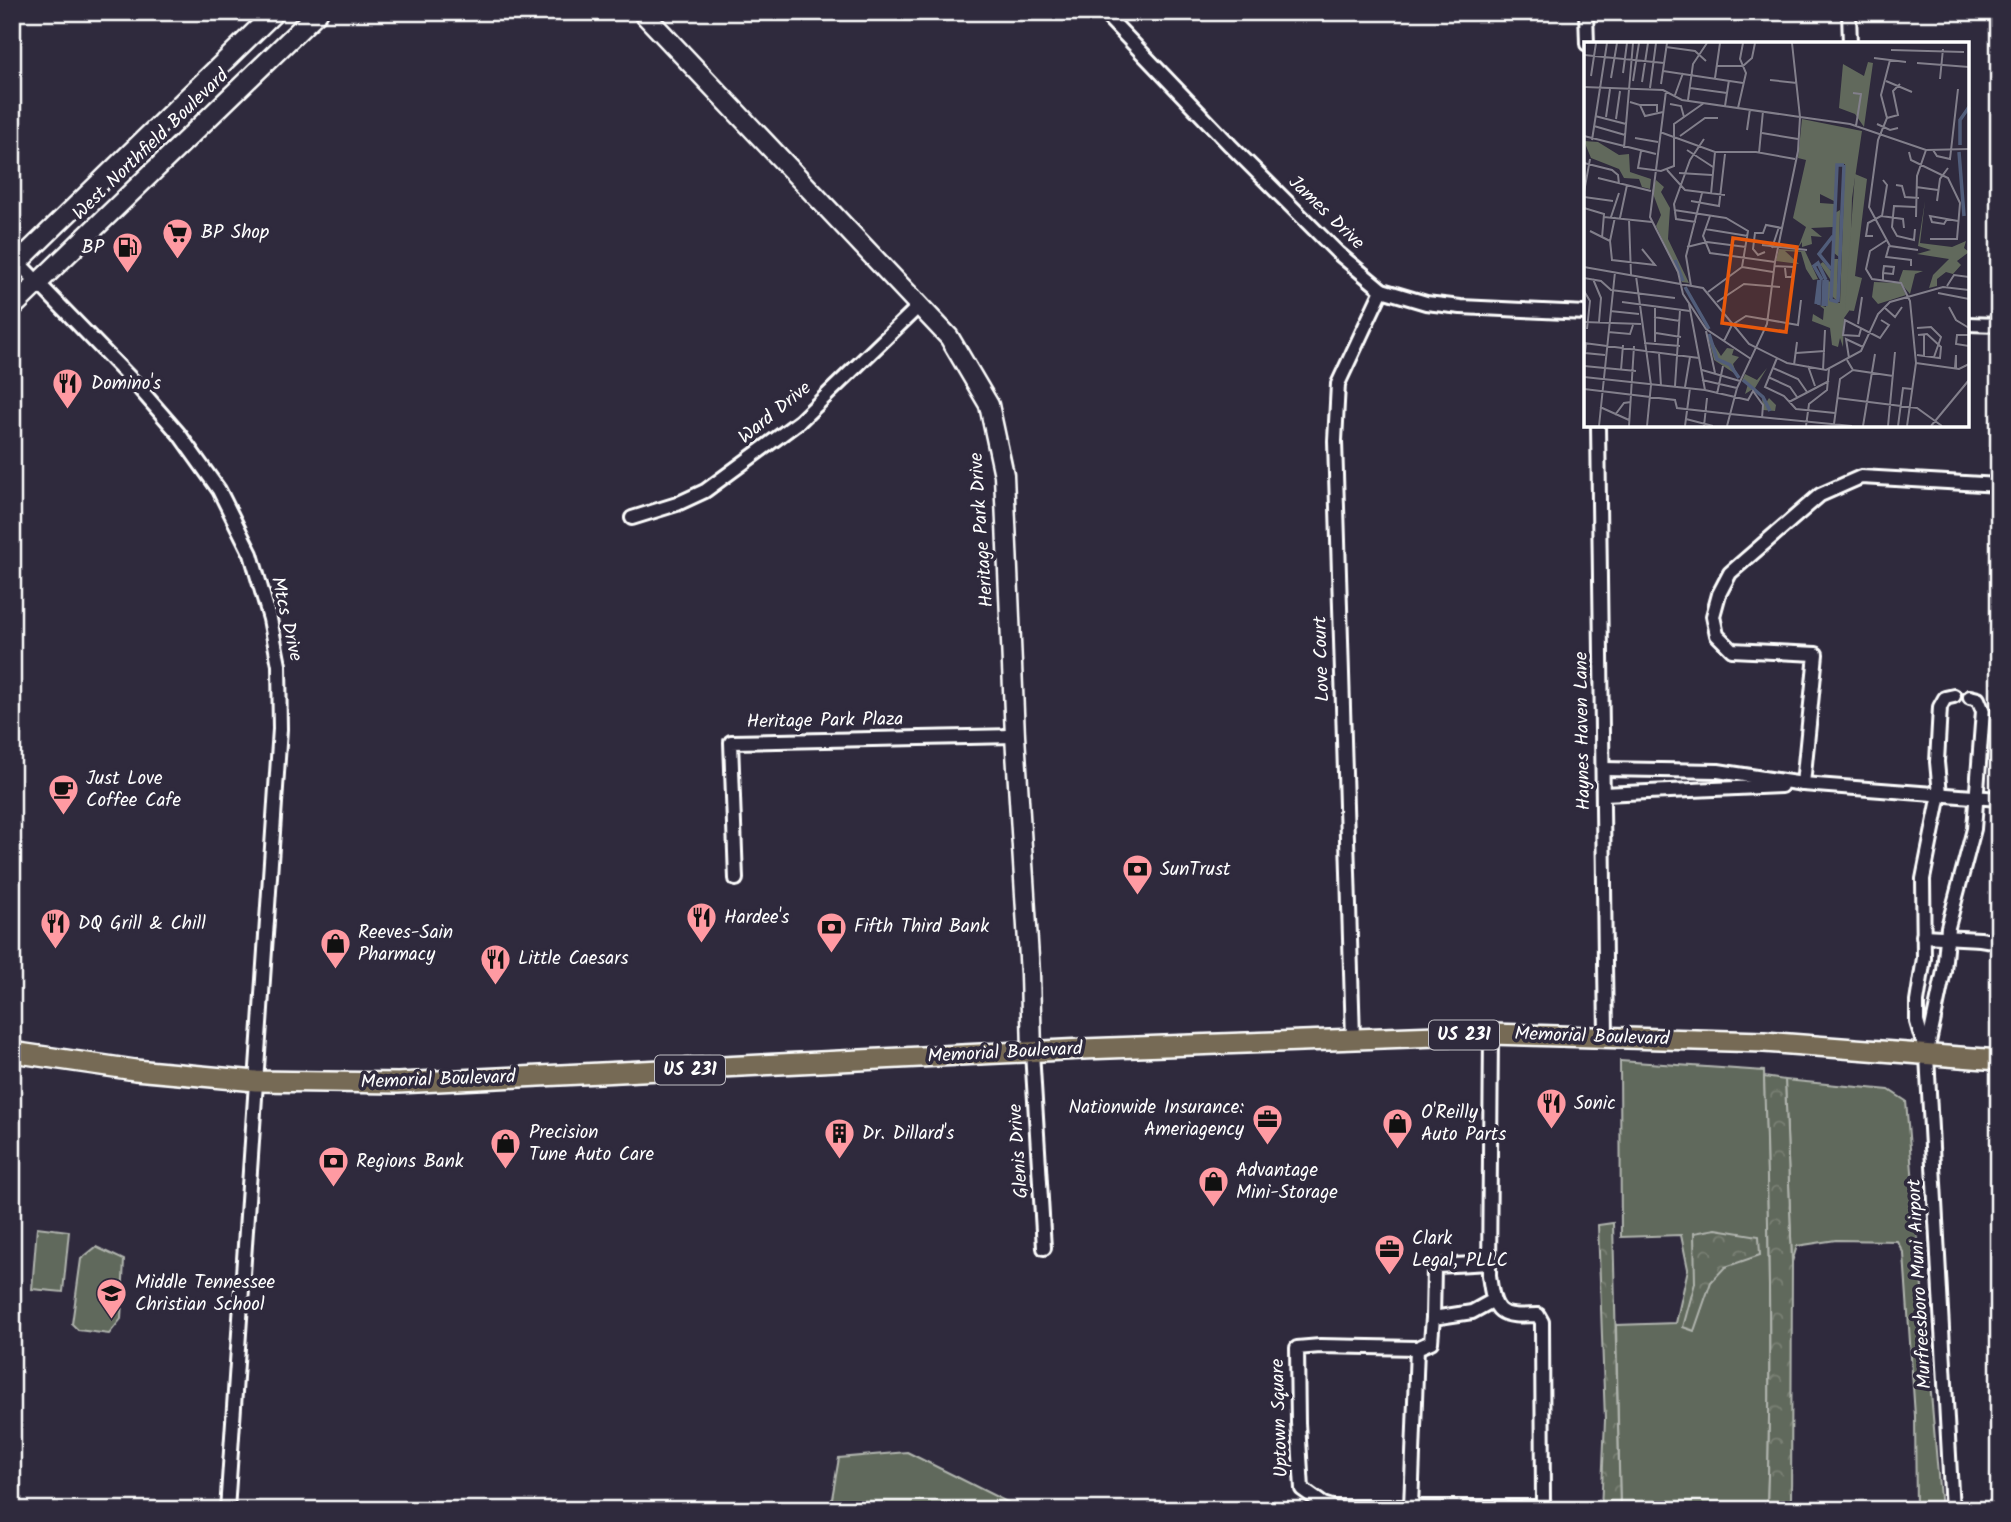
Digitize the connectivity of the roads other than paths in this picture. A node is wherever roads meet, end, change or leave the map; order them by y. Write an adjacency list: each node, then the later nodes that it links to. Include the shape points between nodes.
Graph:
1 (275, 12): 9 (street, West Northfield Boulevard)
2 (318, 12): 10 (street, West Northfield Boulevard)
3 (642, 12): 12 (street, Heritage Park Drive)
4 (1103, 12): 11 (street, James Drive, via 1338,253)
5 (1586, 12): 7 (street)
6 (1849, 12): 8 (street)
7 (1587, 42)
8 (1850, 42)
9 (14, 262): 10 (street, Mtcs Drive)
10 (38, 283): 13 (street, West Northfield Boulevard); 40 (street, Mtcs Drive, via 179,434 219,490 251,554 270,619 278,665 280,729)
11 (1382, 290): 14 (street, James Drive, via 1461,307); 35 (street, Love Court, via 1338,384 1335,441)
12 (920, 305): 19 (street, Ward Drive, via 800,421 758,453 705,491); 22 (street, Heritage Park Drive, via 950,337 989,405 999,450 1004,475)
13 (12, 308)
14 (1584, 313)
15 (1969, 324): 16 (street)
16 (1999, 325)
17 (1598, 427): 23 (street, Haynes Haven Lane)
18 (1999, 485): 24 (street, via 1861,477 1820,495 1730,573 1713,616 1717,635 1732,650 1816,654)
19 (632, 518)
20 (1954, 696): 26 (street, via 1945,698 1940,707)
21 (1970, 697): 27 (street, via 1978,699 1983,710)
22 (1014, 736): 29 (street, Heritage Park Plaza, via 731,742); 37 (street, Heritage Park Drive)
23 (1603, 769): 24 (street, via 1718,771); 25 (street, Haynes Haven Lane)
24 (1803, 784): 25 (street); 26 (street)
25 (1603, 794): 34 (street, Haynes Haven Lane)
26 (1940, 794): 27 (street); 30 (street, via 1923,879)
27 (1977, 797): 28 (street); 31 (street, via 1974,829)
28 (1999, 799)
29 (736, 879)
30 (1923, 936): 31 (street); 38 (street, via 1916,1022)
31 (1947, 938): 32 (street); 38 (street)
32 (1999, 942)
33 (1491, 1034): 34 (main road, Memorial Boulevard / US 231); 35 (main road, Memorial Boulevard / US 231); 42 (street)
34 (1606, 1037): 38 (main road, Memorial Boulevard / US 231, via 1764,1042)
35 (1353, 1038): 37 (main road, Memorial Boulevard / US 231)
36 (12, 1052): 40 (main road, Memorial Boulevard / US 231)
37 (1031, 1052): 40 (main road, Memorial Boulevard / US 231, via 397,1083); 41 (street, Glenis Drive)
38 (1927, 1056): 39 (main road, Memorial Boulevard / US 231); 48 (street, Murfreesboro Muni Airport)
39 (1999, 1060)
40 (256, 1081): 47 (street, Mtcs Drive)
41 (1044, 1248)
42 (1489, 1263): 43 (street); 44 (street, via 1434,1268)
43 (1492, 1300): 44 (street, via 1472,1312); 46 (street, Uptown Square, via 1498,1311 1508,1316 1538,1315 1542,1322 1543,1507)
44 (1433, 1318): 45 (street, via 1431,1342)
45 (1417, 1348): 46 (street); 46 (street, Uptown Square, via 1297,1348 1302,1489 1332,1507)
46 (1411, 1507)
47 (227, 1510)
48 (1952, 1510)

